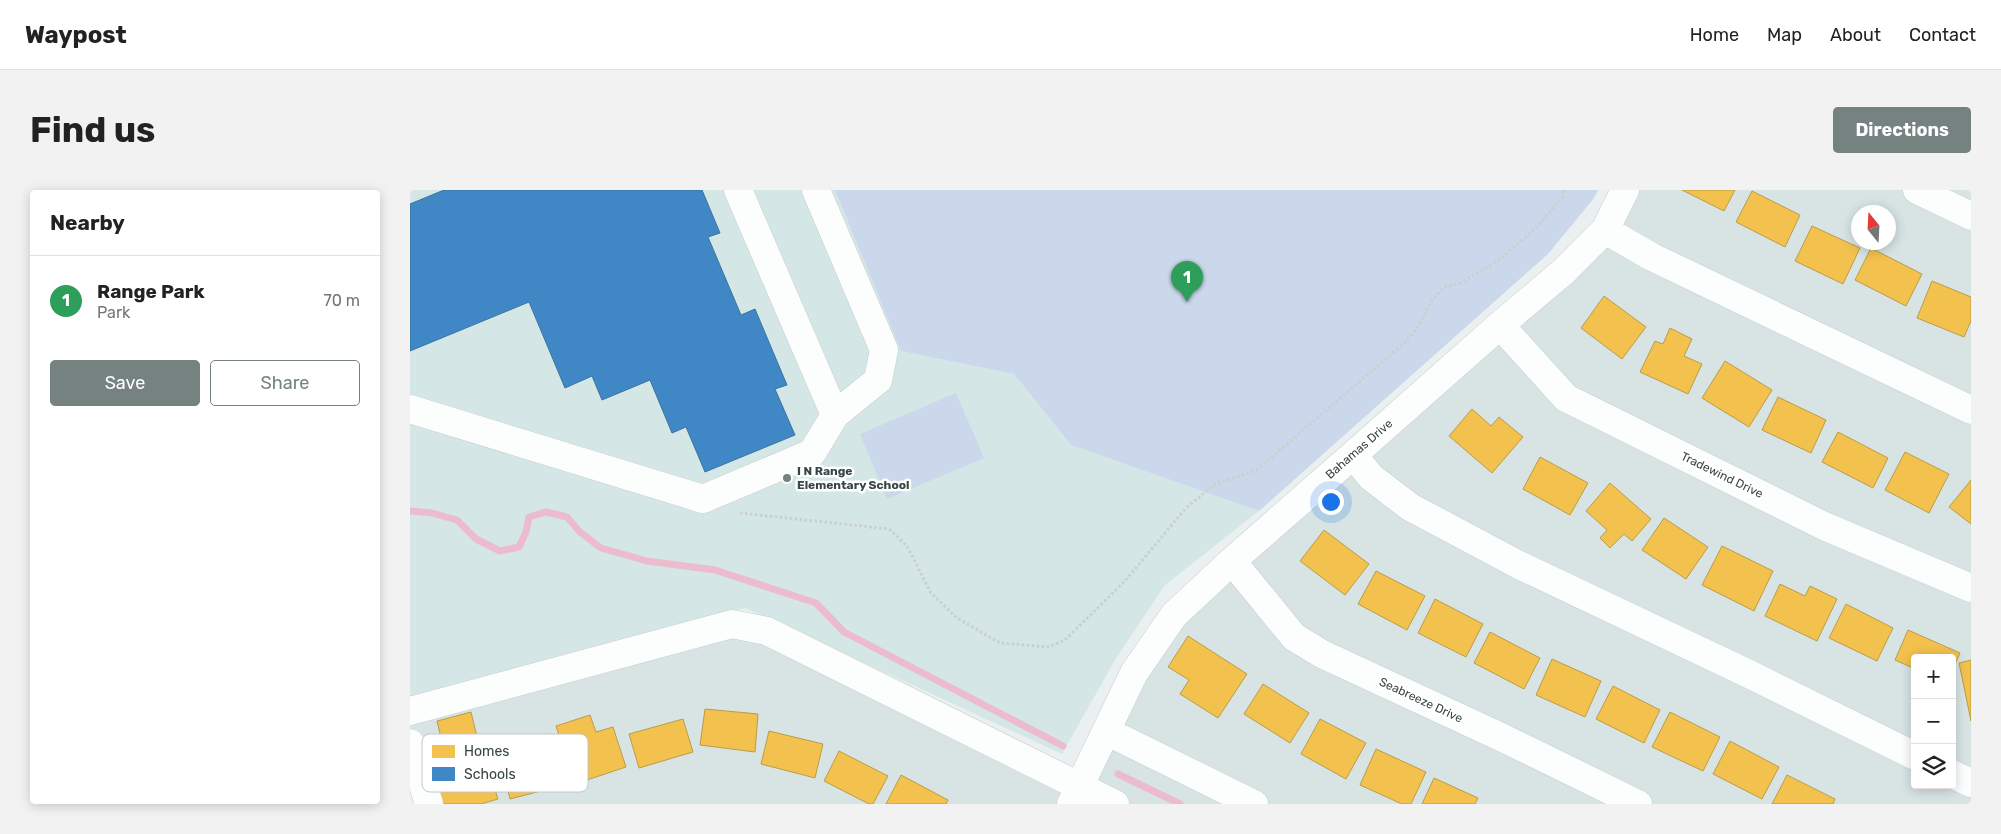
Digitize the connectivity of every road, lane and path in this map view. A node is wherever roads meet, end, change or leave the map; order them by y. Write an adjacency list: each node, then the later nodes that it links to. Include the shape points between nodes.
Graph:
1 (738, 190): 11 (street)
2 (816, 190): 11 (street, via 884,350 878,380)
3 (1564, 190): 13 (path, via 1562,198 1536,228 1498,262 1460,283 1444,287 1403,344 1285,447 1257,470 1215,484 1186,508 1124,582 1065,640 1049,647 1000,643 957,618 931,593 907,546 889,529)
4 (1625, 190): 7 (street, Bahamas Drive)
5 (1917, 190): 6 (street)
6 (1971, 216)
7 (1605, 230): 8 (street, Bahamas Drive, via 1563,272); 10 (street, via 1652,258)
8 (1500, 325): 12 (street, Bahamas Drive); 15 (street, Tradewind Drive, via 1566,398 1824,526)
9 (410, 409): 11 (street, via 703,499 812,453)
10 (1971, 410)
11 (836, 415)
12 (1352, 454): 14 (street, Bahamas Drive); 19 (street, via 1371,476 1418,511 1519,565)
13 (732, 512)
14 (1232, 561): 17 (street, Bahamas Drive, via 1174,615 1134,673); 28 (street, Seabreeze Drive, via 1294,637 1315,650)
15 (1971, 588)
16 (410, 711): 24 (street, via 732,624 767,631)
17 (1106, 731): 24 (street, Bahamas Drive); 27 (street)
18 (410, 743): 21 (street)
19 (1911, 754)
20 (1956, 776): 22 (street)
21 (422, 782)
22 (1971, 783)
23 (425, 792): 25 (street)
24 (1075, 795): 26 (street)
25 (429, 804)
26 (1115, 804)
27 (1254, 804)
28 (1638, 804)

